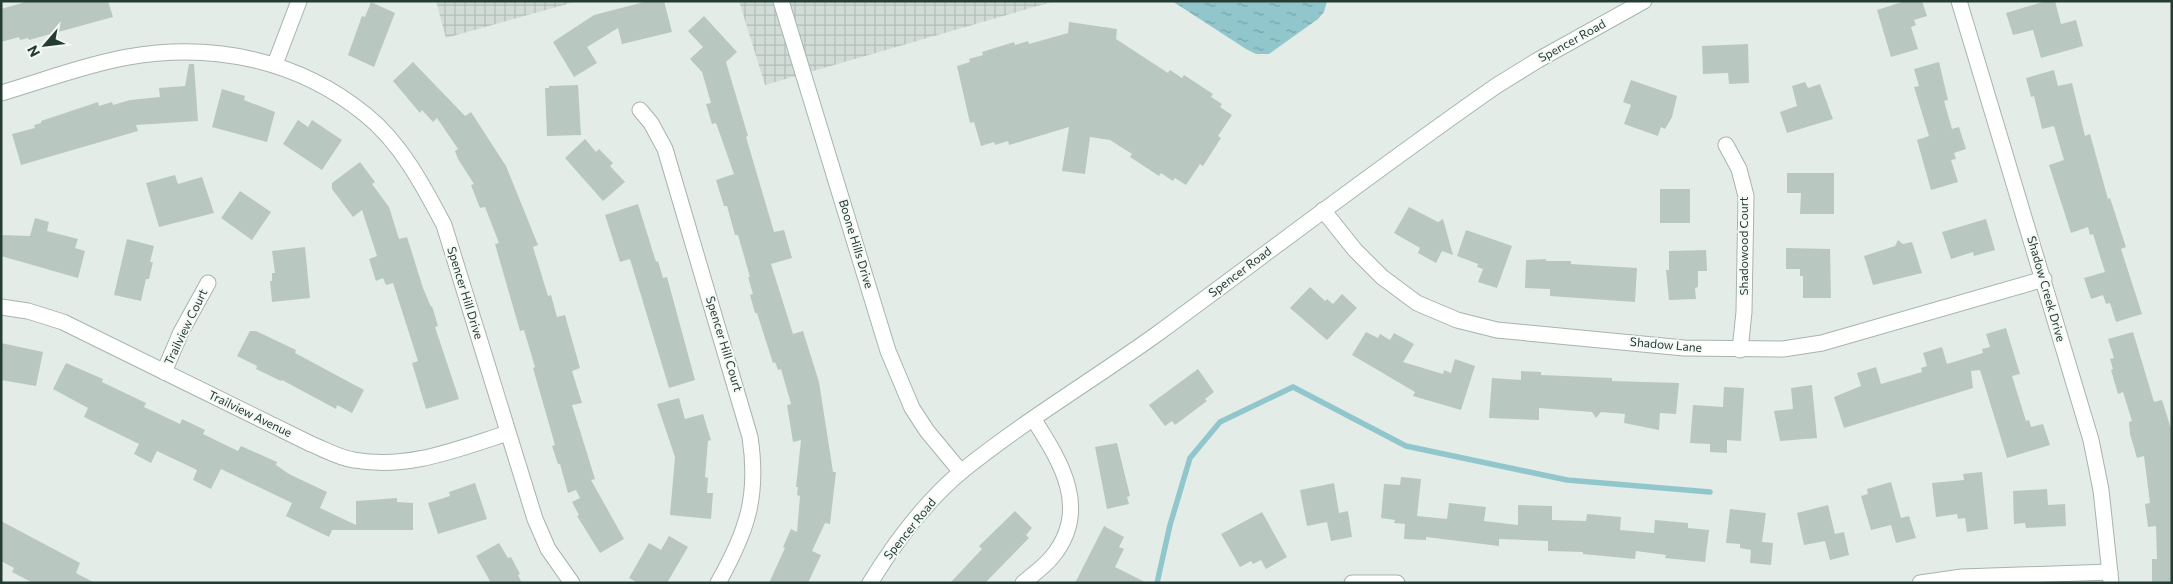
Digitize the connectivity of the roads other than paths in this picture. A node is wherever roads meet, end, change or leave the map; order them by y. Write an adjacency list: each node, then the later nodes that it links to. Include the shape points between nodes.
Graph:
1 (299, 1): 5 (street)
2 (781, 1): 17 (street, Boone Hills Drive, via 888,351 912,408)
3 (1644, 1): 9 (street, Spencer Road, via 1496,86)
4 (1959, 1): 10 (street, Shadow Creek Drive)
5 (275, 64): 6 (street, Spencer Hill Drive, via 235,54 156,52 126,57); 16 (street, Spencer Hill Drive, via 323,86 367,115 423,184 444,226)
6 (1, 93)
7 (640, 110): 20 (street, Spencer Hill Court, via 665,148 750,437 754,479 751,502 742,539)
8 (1726, 145): 13 (street, Shadowood Court, via 1739,169 1746,196 1744,312)
9 (1323, 210): 13 (street, Shadow Lane, via 1382,277 1418,303 1457,320 1497,330 1684,348); 15 (street, Spencer Road)
10 (2044, 279): 13 (street, Shadow Lane, via 1822,343 1783,349); 18 (street, Shadow Creek Drive, via 2091,440 2101,490)
11 (208, 283): 14 (street, Trailview Court)
12 (1, 307): 14 (street, Trailview Avenue, via 28,311 62,322)
13 (1740, 350)
14 (164, 372): 16 (street, Trailview Avenue, via 311,444 352,460 386,464 421,460)
15 (1034, 420): 17 (street, Spencer Road); 22 (street, via 1061,465 1071,508 1063,540 1052,558)
16 (508, 433): 19 (street, Spencer Hill Drive, via 535,519 548,549)
17 (961, 472): 21 (street, Spencer Road, via 911,523)
18 (2111, 578): 25 (street, via 1962,576)
19 (572, 583)
20 (718, 583)
21 (870, 583)
22 (1023, 583)
23 (1352, 583): 24 (street)
24 (1398, 583)
25 (1920, 583)

